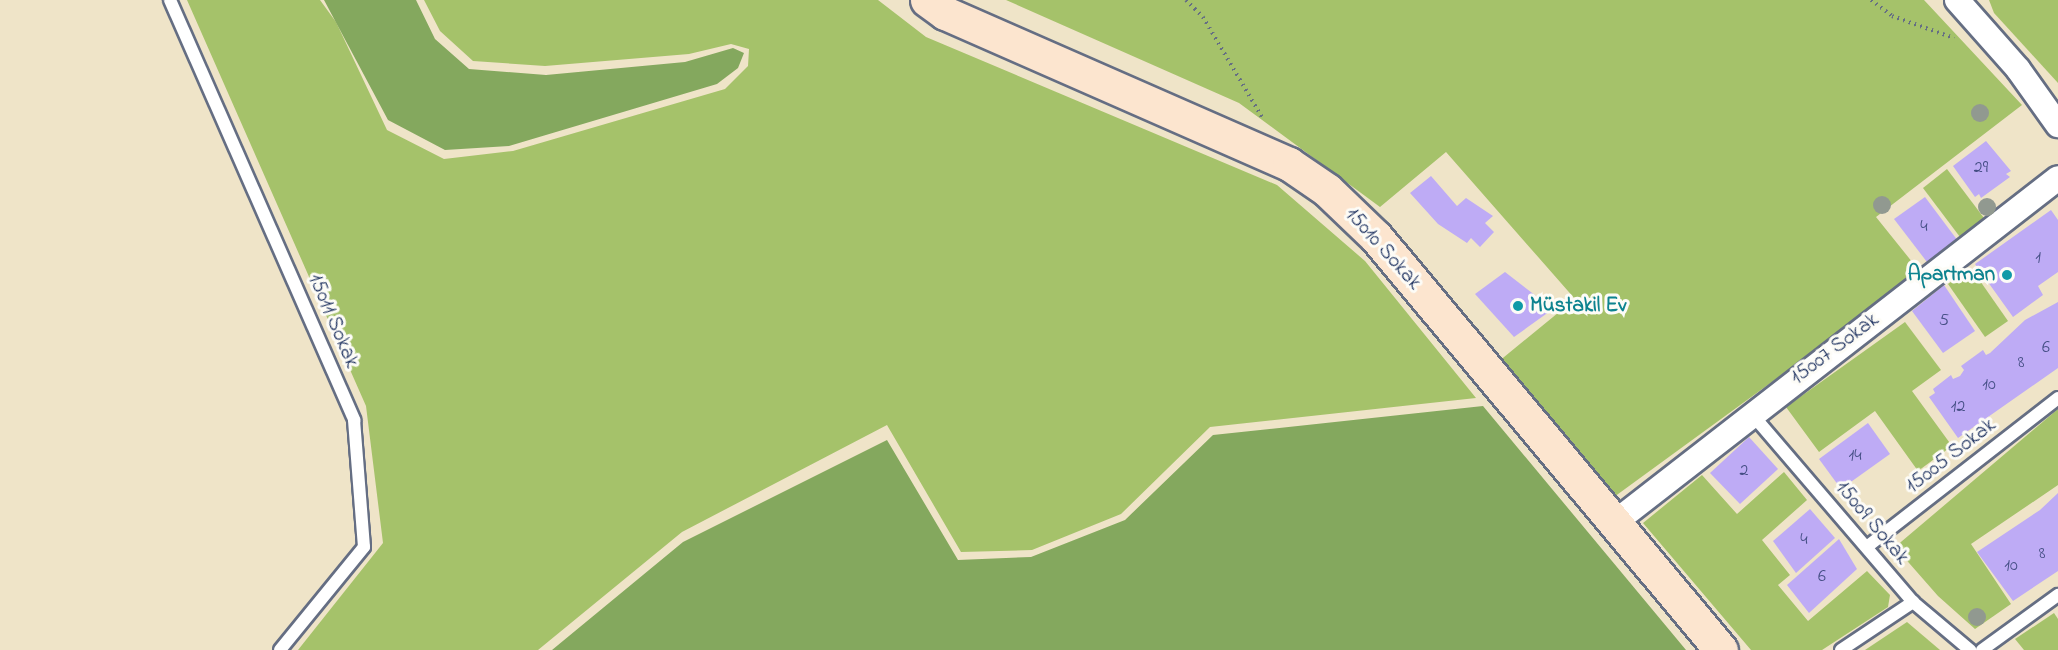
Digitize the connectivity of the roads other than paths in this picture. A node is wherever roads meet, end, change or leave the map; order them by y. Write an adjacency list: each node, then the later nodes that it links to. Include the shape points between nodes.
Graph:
1 (170, 0): 12 (lane, 15011 Sokak, via 354,420 364,547)
2 (927, 0): 8 (street, 15010 Sokak, via 945,13 1289,164 1327,190 1376,237)
3 (1957, 0): 4 (street)
4 (2058, 125)
5 (2058, 178): 7 (street, 15007 Sokak)
6 (2058, 398): 9 (lane, 15005 Sokak)
7 (1751, 413): 8 (street, 15007 Sokak); 9 (lane, 15009 Sokak)
8 (1614, 523): 13 (street, 15010 Sokak)
9 (1868, 546): 11 (lane, 15009 Sokak)
10 (2058, 596): 16 (lane)
11 (1913, 602): 14 (lane); 15 (lane, 15009 Sokak)
12 (280, 650)
13 (1721, 650)
14 (1841, 650)
15 (1970, 650)
16 (1982, 650)

